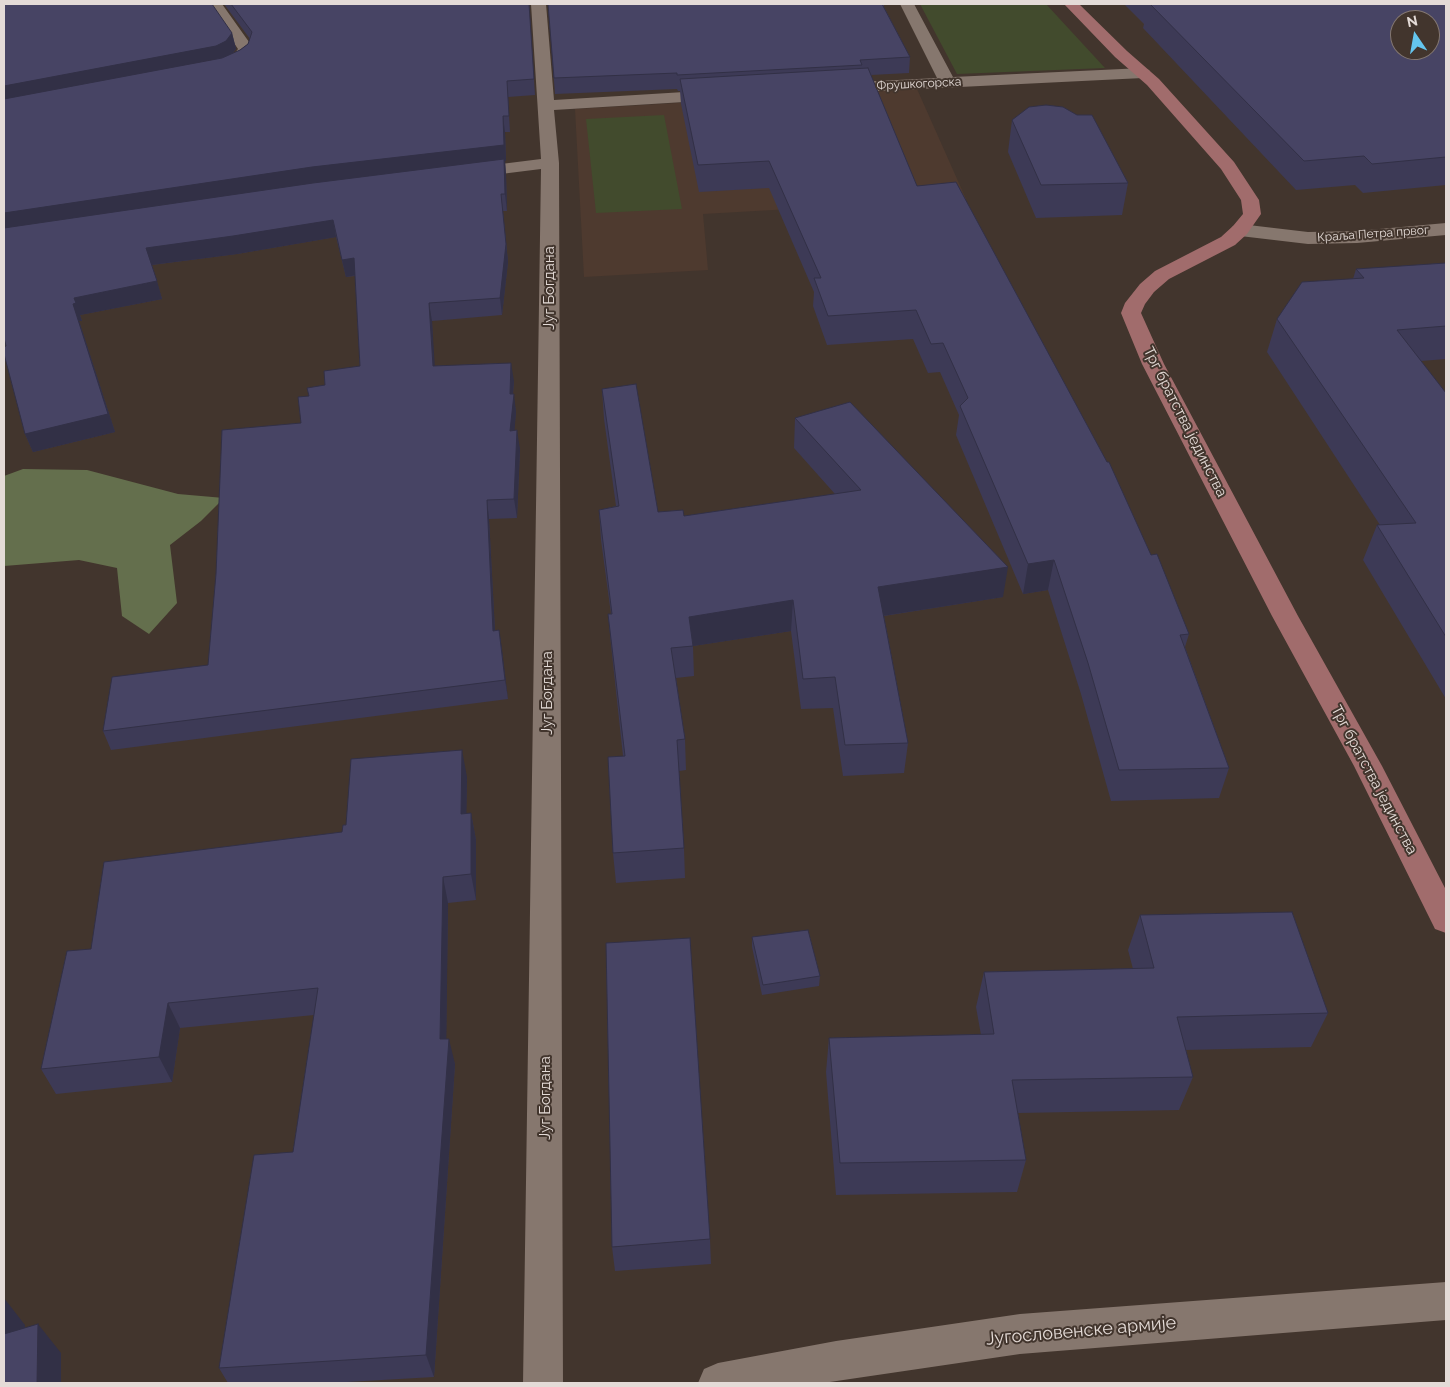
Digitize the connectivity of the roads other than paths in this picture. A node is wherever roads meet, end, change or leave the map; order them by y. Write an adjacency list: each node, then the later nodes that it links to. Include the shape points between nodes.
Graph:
1 (215, 4): 5 (street, via 246,48 237,61 225,67)
2 (538, 4): 10 (street, Југ Богдана)
3 (907, 4): 7 (street)
4 (1071, 4): 6 (street, Трг братства јединства)
5 (204, 70)
6 (1143, 73): 7 (street, Фрушкогорска); 14 (street, Трг братства јединства, via 1228,166 1250,200 1252,214)
7 (947, 82): 8 (street, Фрушкогорска)
8 (826, 89)
9 (737, 94): 10 (street)
10 (546, 106): 11 (street, Југ Богдана)
11 (550, 163): 12 (street); 17 (street, Југ Богдана)
12 (452, 175)
13 (1446, 229): 14 (street, Краља Петра првог, via 1308,238)
14 (1240, 230): 15 (street, Трг братства јединства, via 1228,241 1162,275 1147,288 1131,313 1153,364 1368,766)
15 (1446, 920)
16 (1446, 1301): 18 (street, Југословенске армије, via 1020,1334 836,1361)
17 (543, 1383)
18 (718, 1383)

